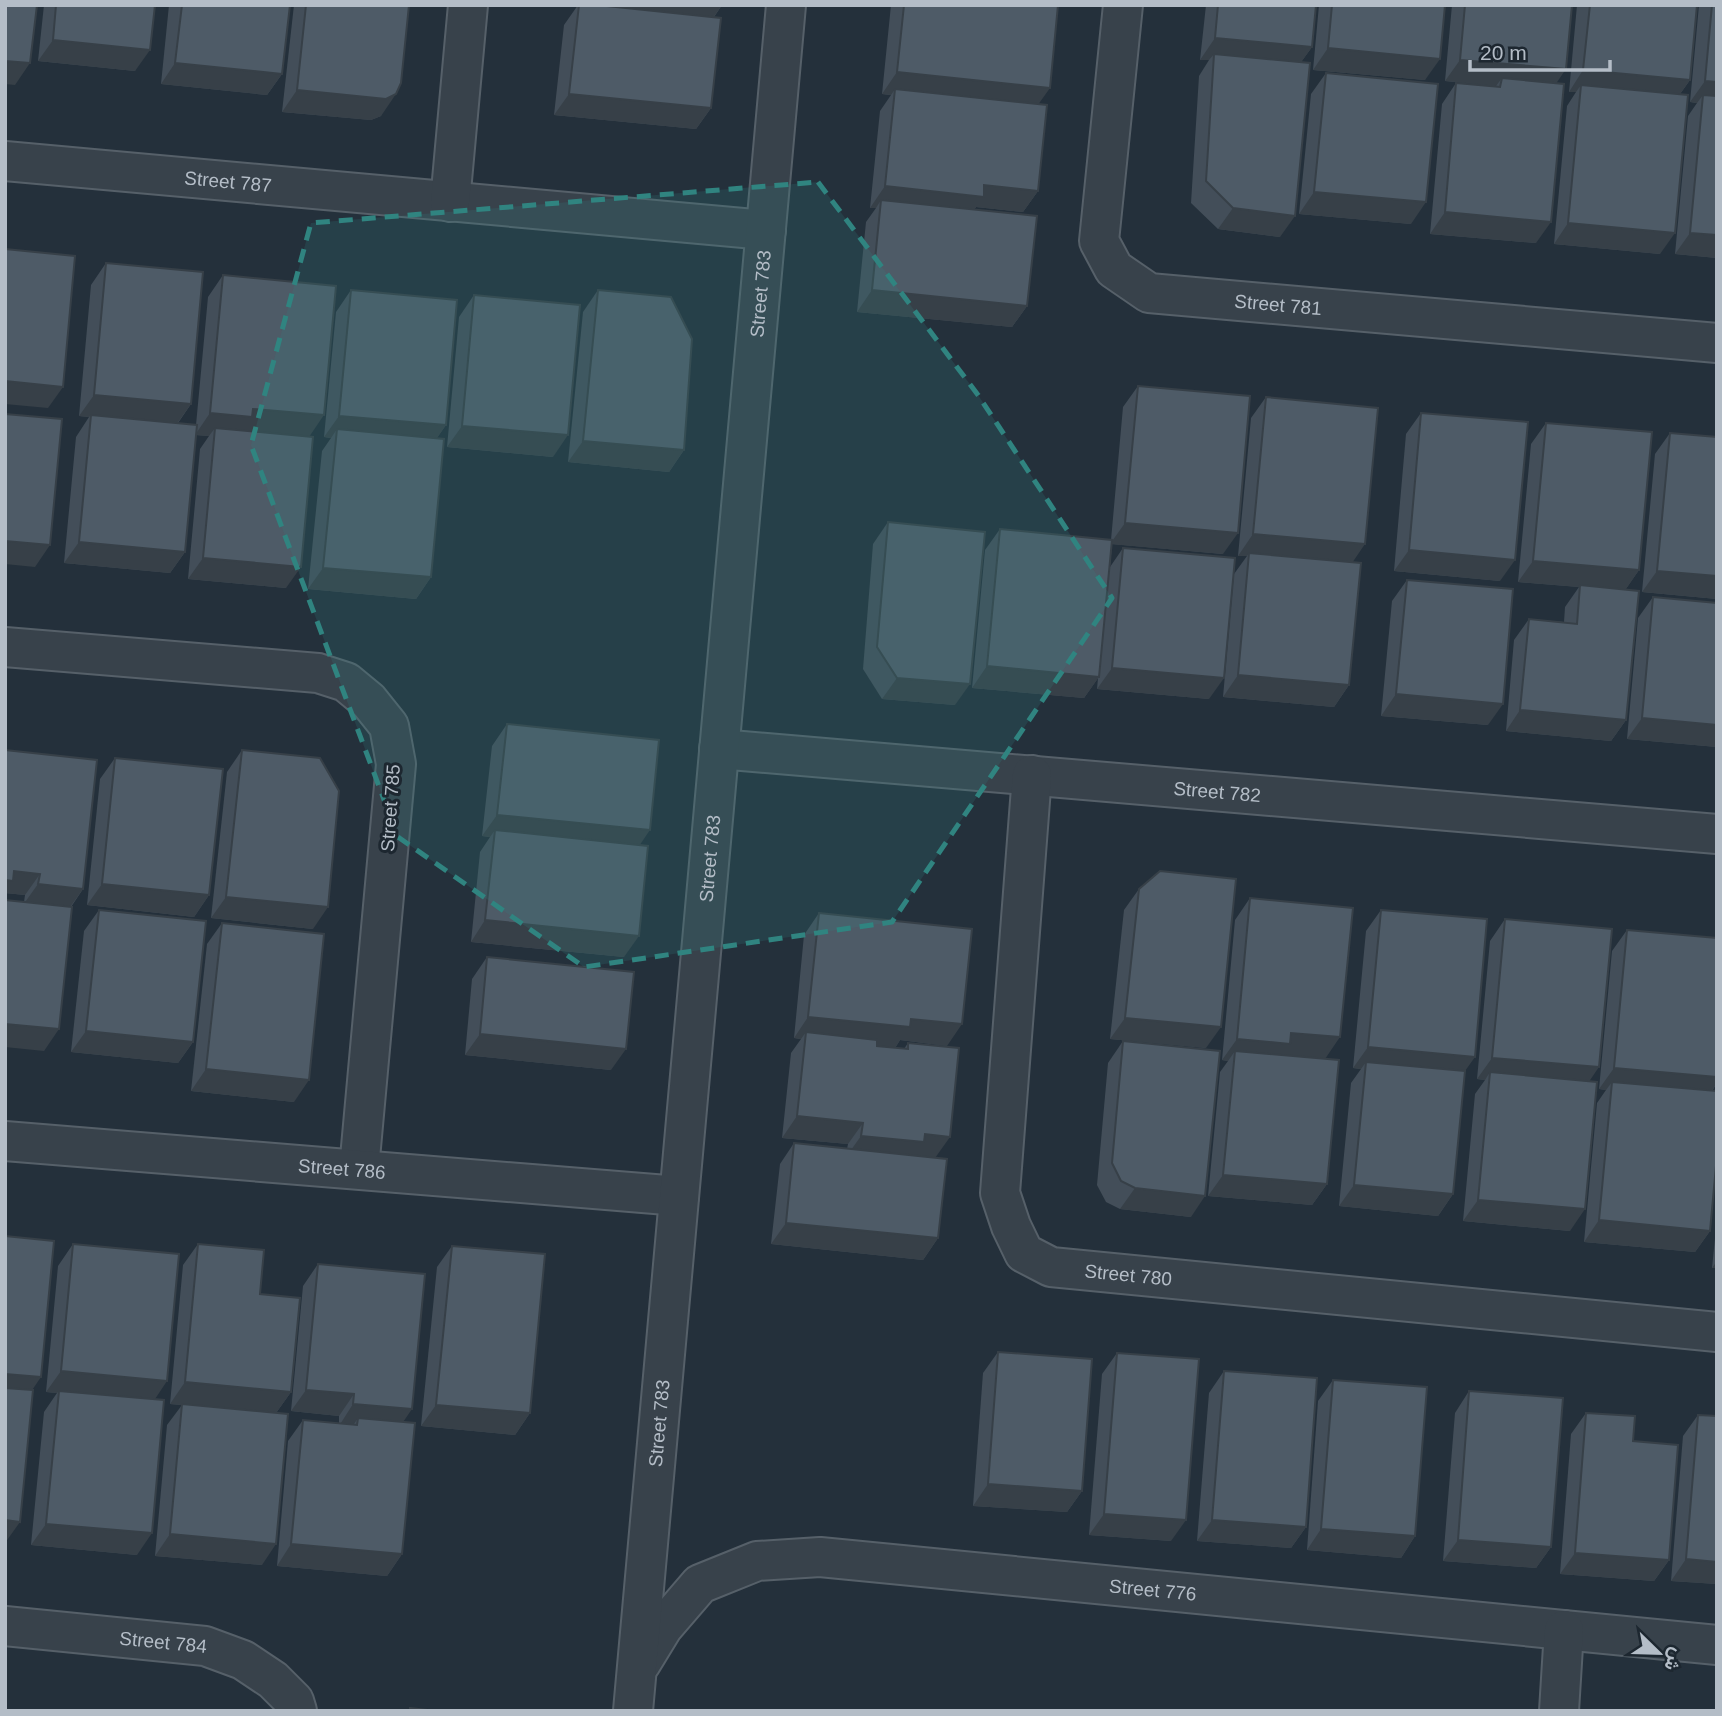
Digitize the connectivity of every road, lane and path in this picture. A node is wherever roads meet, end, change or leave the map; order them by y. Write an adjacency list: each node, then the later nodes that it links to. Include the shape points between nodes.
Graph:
1 (468, 5): 5 (street)
2 (786, 5): 6 (street, Street 783)
3 (1123, 5): 7 (street, Street 781, via 1099,241 1114,269 1149,293)
4 (5, 161): 5 (street, Street 787)
5 (450, 202): 6 (street, Street 787)
6 (766, 230): 9 (street, Street 783)
7 (1717, 343)
8 (5, 647): 13 (street, Street 785, via 318,673 346,682 389,726 396,764)
9 (719, 749): 10 (street, Street 782); 14 (street, Street 783)
10 (1032, 775): 11 (street, Street 782); 15 (street, Street 780, via 1000,1193 1024,1253 1051,1267)
11 (1717, 834)
12 (5, 1141): 13 (street, Street 786)
13 (359, 1169): 14 (street, Street 786)
14 (679, 1196): 19 (street, Street 783)
15 (1717, 1332)
16 (5, 1626): 20 (street, Street 784, via 205,1646 243,1660 273,1680 294,1701)
17 (1564, 1630): 18 (street, Street 776); 19 (street, Street 776, via 820,1557 757,1561 700,1584 663,1627); 22 (street)
18 (1717, 1645)
19 (637, 1670): 21 (street, Street 783)
20 (297, 1711)
21 (633, 1711)
22 (1559, 1711)

